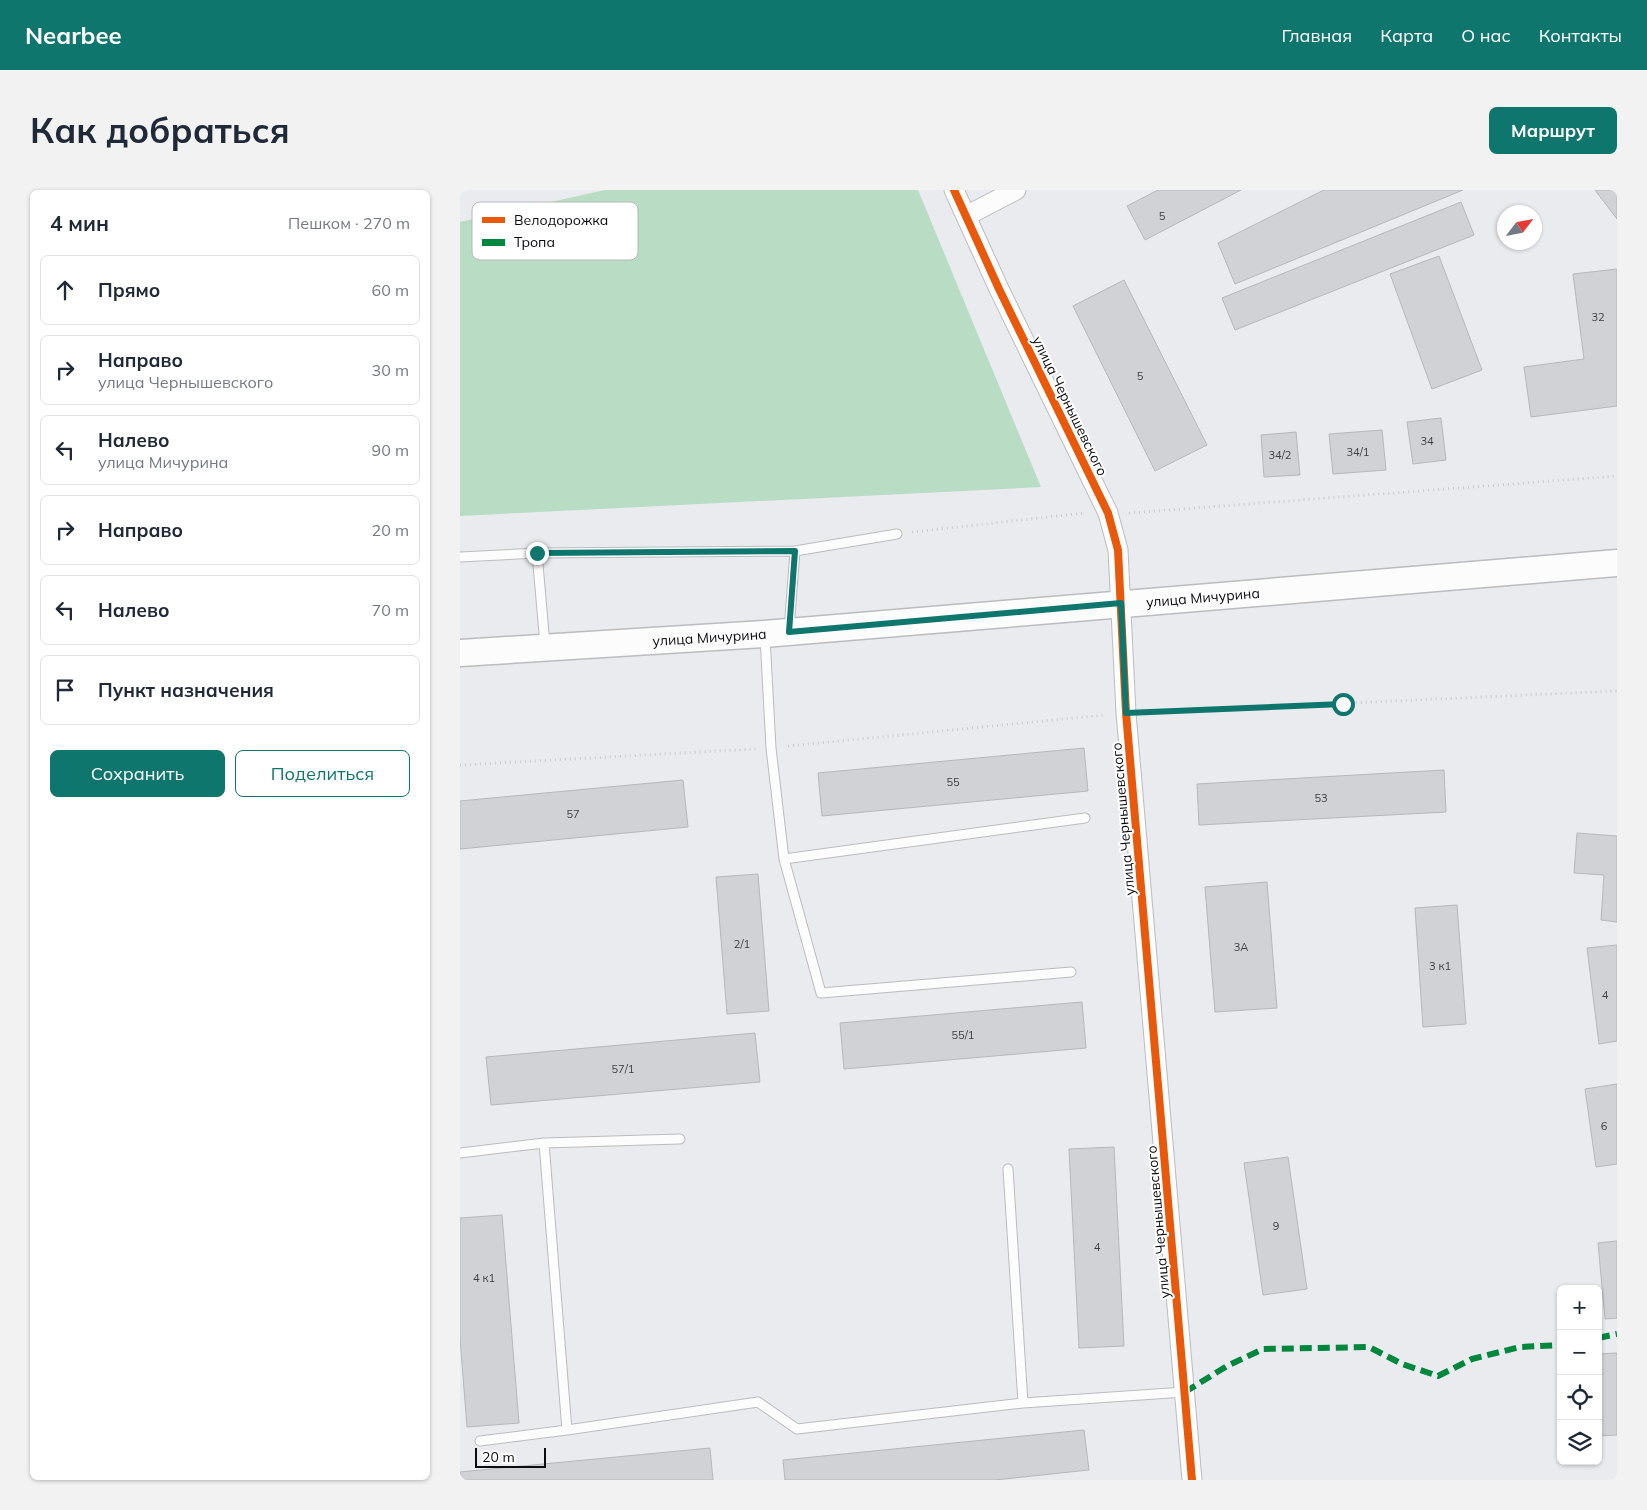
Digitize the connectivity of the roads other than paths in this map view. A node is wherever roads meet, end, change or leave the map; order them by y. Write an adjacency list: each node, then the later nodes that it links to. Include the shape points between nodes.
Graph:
1 (954, 190): 3 (street, улица Чернышевского)
2 (1016, 190): 3 (street)
3 (966, 216): 9 (street, улица Чернышевского, via 1108,512 1118,550)
4 (896, 534): 5 (lane)
5 (795, 551): 6 (lane); 10 (lane)
6 (537, 553): 7 (lane); 11 (lane)
7 (460, 557)
8 (1617, 564): 9 (main road, улица Мичурина)
9 (1121, 603): 10 (main road, улица Мичурина); 20 (street, улица Чернышевского, via 1126,713)
10 (777, 633): 11 (main road, улица Мичурина); 14 (lane, via 771,748)
11 (545, 648): 12 (main road, улица Мичурина)
12 (460, 653)
13 (1085, 818): 14 (lane)
14 (784, 859): 15 (lane, via 821,993)
15 (1071, 972)
16 (680, 1139): 17 (lane)
17 (544, 1143): 18 (lane); 22 (lane)
18 (460, 1153)
19 (1008, 1168): 21 (lane)
20 (1185, 1392): 21 (lane); 24 (street, улица Чернышевского)
21 (1023, 1403): 22 (lane, via 796,1429 758,1402)
22 (567, 1430): 23 (lane)
23 (480, 1441)
24 (1192, 1480)

